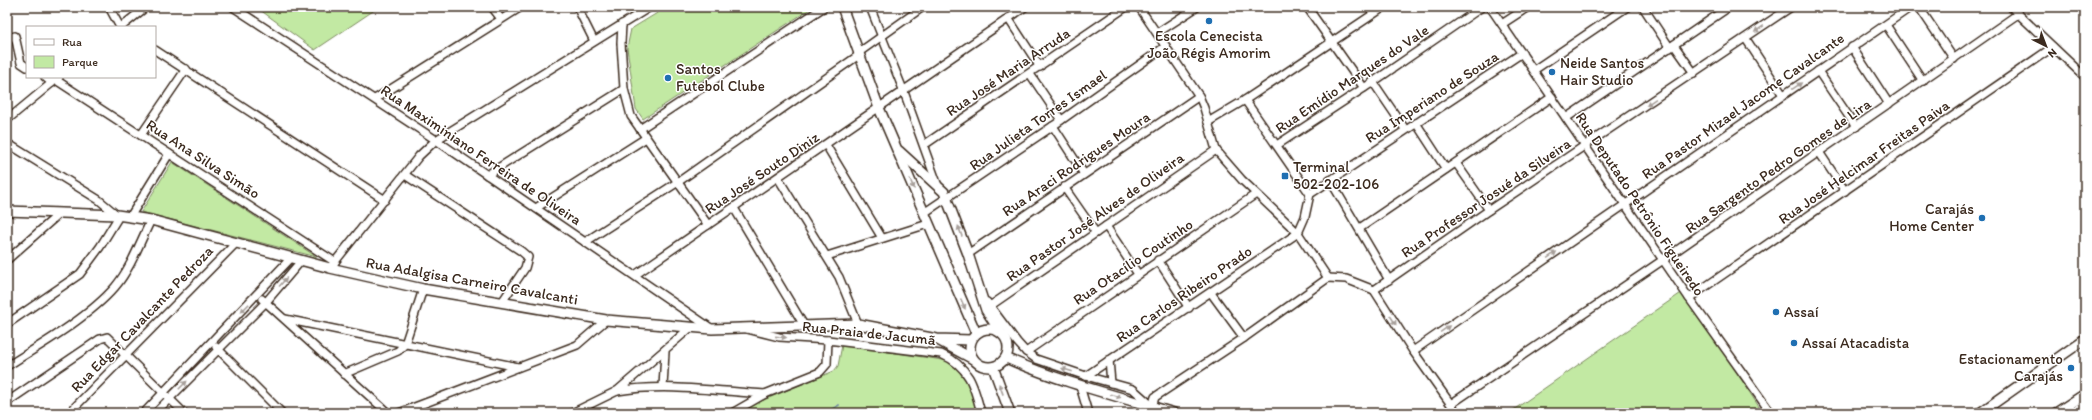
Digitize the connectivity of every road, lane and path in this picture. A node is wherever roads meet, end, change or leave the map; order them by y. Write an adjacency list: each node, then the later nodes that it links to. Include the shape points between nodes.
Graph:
1 (109, 7): 34 (street)
2 (146, 7): 35 (street)
3 (233, 7): 67 (street, Rua Maximiniano Ferreira de Oliveira)
4 (492, 7): 30 (street)
5 (521, 7): 30 (street)
6 (577, 7): 40 (street)
7 (650, 7): 31 (street)
8 (824, 7): 78 (street)
9 (842, 7): 48 (main road)
10 (870, 7): 37 (street)
11 (923, 7): 37 (street)
12 (1126, 7): 51 (street, Rua José Maria Arruda)
13 (1139, 7): 36 (street)
14 (1197, 7): 36 (street)
15 (1307, 7): 41 (street)
16 (1384, 7): 41 (street)
17 (1482, 7): 60 (street, Rua Emídio Marques do Vale)
18 (1490, 7): 32 (street, Rua Deputado Petrônio Figueiredo)
19 (1528, 7): 32 (street)
20 (1627, 7): 53 (street)
21 (1643, 7): 43 (street)
22 (1729, 7): 43 (street)
23 (1791, 7): 39 (street, Rua Professor Josué da Silveira, one-way to 39)
24 (1911, 7): 33 (street, Rua Pastor Mizael Jacome Cavalcante)
25 (1919, 7): 49 (street)
26 (2011, 7): 28 (street)
27 (1020, 8): 29 (street, Rua José Souto Diniz)
28 (2018, 14): 45 (street); 49 (street, Rua Sargento Pedro Gomes de Lira)
29 (1008, 18): 51 (street); 63 (street, Rua José Souto Diniz)
30 (501, 19): 67 (street)
31 (622, 24): 40 (street); 62 (street)
32 (1502, 24): 47 (street, Rua Deputado Petrônio Figueiredo)
33 (1886, 25): 44 (street, Rua Pastor Mizael Jacome Cavalcante); 59 (street)
34 (119, 26)
35 (121, 26)
36 (1157, 33): 42 (street)
37 (882, 36): 48 (street); 63 (street)
38 (7, 38): 50 (street, via 15,36 21,62)
39 (1746, 39): 56 (street, Rua Professor Josué da Silveira); 64 (street)
40 (594, 41): 82 (street)
41 (1332, 43): 61 (street); 68 (street)
42 (1166, 46): 65 (street); 73 (street, Rua Julieta Torres Ismael)
43 (1672, 46): 56 (street); 71 (street)
44 (1852, 47): 54 (street, Rua Pastor Mizael Jacome Cavalcante); 69 (street)
45 (2053, 47): 57 (street); 102 (street, Rua José Helcimar Freitas Paiva)
46 (156, 51): 52 (street)
47 (1522, 53): 53 (street, Rua Deputado Petrônio Figueiredo); 75 (street, Rua Imperiano de Souza)
48 (859, 54): 70 (main road); 99 (street)
49 (1954, 59): 59 (street, Rua Sargento Pedro Gomes de Lira)
50 (26, 66)
51 (1040, 67): 55 (street, Rua José Maria Arruda)
52 (186, 69): 80 (street); 106 (street)
53 (1534, 70): 66 (street, Rua Deputado Petrônio Figueiredo)
54 (1818, 71): 64 (street, Rua Pastor Mizael Jacome Cavalcante, one-way to 54); 77 (street)
55 (1030, 74): 73 (street); 85 (street, Rua José Maria Arruda)
56 (1694, 74): 87 (street, Rua Professor Josué da Silveira, one-way to 87)
57 (2085, 77)
58 (56, 80): 72 (street); 80 (street, Rua Ana Silva Simão)
59 (1923, 81): 69 (street, Rua Sargento Pedro Gomes de Lira)
60 (1373, 82): 61 (street, Rua Emídio Marques do Vale); 79 (street)
61 (1364, 88): 86 (street, Rua Emídio Marques do Vale)
62 (624, 89): 78 (street, via 631,116); 96 (street)
63 (904, 92): 70 (street, Rua José Souto Diniz); 85 (street)
64 (1784, 95): 107 (street, Rua Pastor Mizael Jacome Cavalcante)
65 (1199, 96): 74 (street); 94 (street, Rua Araci Rodrigues Moura)
66 (1552, 97): 71 (street, Rua Deputado Petrônio Figueiredo); 92 (street)
67 (375, 99): 82 (street, Rua Maximiniano Ferreira de Oliveira)
68 (1245, 100): 74 (street); 86 (street)
69 (1889, 104): 77 (street, Rua Sargento Pedro Gomes de Lira)
70 (879, 108): 84 (street, Rua José Souto Diniz); 88 (main road)
71 (1566, 118): 87 (street, Rua Deputado Petrônio Figueiredo)
72 (7, 120)
73 (1061, 120): 76 (street, Rua Julieta Torres Ismael)
74 (1208, 122): 89 (street)
75 (1416, 123): 79 (street, Rua Imperiano de Souza); 93 (street)
76 (1053, 126): 94 (street); 105 (street, Rua Julieta Torres Ismael)
77 (1856, 127): 90 (street, Rua Sargento Pedro Gomes de Lira)
78 (640, 129): 81 (street)
79 (1406, 129): 98 (street, Rua Imperiano de Souza)
80 (141, 135): 91 (street, Rua Ana Silva Simão)
81 (646, 138): 99 (street); 108 (street)
82 (436, 140): 95 (street); 96 (street, Rua Maximiniano Ferreira de Oliveira)
83 (7, 143): 114 (street, via 99,200)
84 (826, 145): 97 (street, Rua José Souto Diniz); 123 (street)
85 (924, 145): 100 (street)
86 (1277, 146): 104 (street)
87 (1586, 146): 107 (street, Rua Deputado Petrônio Figueiredo); 110 (street, Rua Professor Josué da Silveira)
88 (896, 148): 100 (main road); 113 (main road, one-way to 113)
89 (1216, 150): 103 (street); 119 (street, Rua Pastor José Alves de Oliveira)
90 (1819, 152): 102 (street); 131 (street, Rua Sargento Pedro Gomes de Lira)
91 (169, 154): 115 (street); 133 (street, Rua Ana Silva Simão)
92 (1456, 163): 93 (street); 110 (street)
93 (1446, 170): 120 (street)
94 (1084, 174): 101 (street, Rua Araci Rodrigues Moura)
95 (405, 175): 106 (street); 145 (street, via 528,257 525,268)
96 (487, 175): 108 (street, Rua Maximiniano Ferreira de Oliveira)
97 (778, 178): 109 (street, Rua José Souto Diniz); 127 (street)
98 (1330, 180): 104 (street, Rua Imperiano de Souza); 120 (street)
99 (678, 182): 118 (street); 124 (street)
100 (938, 186): 105 (main road)
101 (1064, 187): 121 (street); 126 (street, Rua Araci Rodrigues Moura)
102 (1845, 190): 143 (street, Rua José Helcimar Freitas Paiva)
103 (1256, 194): 122 (street); 130 (street, Rua Otacílio Coutinho)
104 (1310, 194): 122 (street)
105 (948, 198): 113 (street, Rua Julieta Torres Ismael); 126 (main road, one-way to 105)
106 (385, 200): 133 (street)
107 (1624, 204): 131 (street, Rua Deputado Petrônio Figueiredo); 165 (street, Rua Pastor Mizael Jacome Cavalcante, one-way to 107)
108 (536, 208): 124 (street, Rua Maximiniano Ferreira de Oliveira)
109 (734, 208): 118 (street, Rua José Souto Diniz); 152 (street)
110 (1489, 210): 137 (street, Rua Professor Josué da Silveira)
111 (7, 211): 112 (main road, Rua Adalgisa Carneiro Cavalcanti)
112 (60, 213): 114 (main road, Rua Adalgisa Carneiro Cavalcanti); 129 (street)
113 (924, 213): 117 (main road)
114 (118, 216): 115 (main road, Rua Adalgisa Carneiro Cavalcanti); 150 (street, via 80,274)
115 (130, 217): 116 (main road, Rua Adalgisa Carneiro Cavalcanti)
116 (151, 220): 125 (main road, Rua Adalgisa Carneiro Cavalcanti); 172 (street, via 127,268 104,298 86,314)
117 (928, 224): 123 (street); 157 (main road, one-way to 157)
118 (708, 226): 135 (street, Rua José Souto Diniz)
119 (1106, 226): 121 (street, Rua Pastor José Alves de Oliveira); 134 (street)
120 (1360, 228): 137 (street)
121 (1096, 233): 146 (street, Rua Pastor José Alves de Oliveira)
122 (1298, 233): 136 (street); 140 (street, Rua Carlos Ribeiro Prado)
123 (882, 238): 127 (street)
124 (585, 242): 135 (street, Rua Maximiniano Ferreira de Oliveira)
125 (235, 244): 128 (main road, Rua Adalgisa Carneiro Cavalcanti); 168 (street, Rua Edgar Cavalcante Pedroza)
126 (968, 254): 142 (main road)
127 (827, 256): 151 (street, via 839,277)
128 (291, 258): 132 (main road, Rua Adalgisa Carneiro Cavalcanti); 141 (street)
129 (7, 260)
130 (1158, 260): 134 (street, Rua Otacílio Coutinho); 147 (street)
131 (1663, 260): 143 (street, Rua Deputado Petrônio Figueiredo); 186 (street, Rua Sargento Pedro Gomes de Lira)
132 (301, 261): 133 (main road, Rua Adalgisa Carneiro Cavalcanti); 144 (street, one-way to 132)
133 (332, 265): 138 (main road, Rua Adalgisa Carneiro Cavalcanti)
134 (1138, 274): 167 (street, Rua Otacílio Coutinho)
135 (635, 275): 155 (street, Rua Maximiniano Ferreira de Oliveira)
136 (1328, 278): 139 (street, via 1346,279); 158 (street)
137 (1390, 280): 139 (street, Rua Professor Josué da Silveira)
138 (423, 289): 145 (main road, Rua Adalgisa Carneiro Cavalcanti); 163 (street)
139 (1374, 290): 165 (street, one-way to 165)
140 (1211, 293): 147 (street, Rua Carlos Ribeiro Prado); 158 (street)
141 (258, 294): 144 (street); 162 (street, one-way to 162)
142 (980, 295): 146 (street); 156 (main road, via 986,310)
143 (1689, 298): 203 (street, Rua Deputado Petrônio Figueiredo)
144 (266, 302): 148 (street); 164 (street)
145 (502, 302): 149 (main road, Rua Adalgisa Carneiro Cavalcanti)
146 (990, 306): 167 (street)
147 (1189, 308): 171 (street, Rua Carlos Ribeiro Prado)
148 (284, 319): 163 (street); 175 (street)
149 (606, 320): 153 (main road, Rua Adalgisa Carneiro Cavalcanti); 173 (street, via 577,344)
150 (7, 324)
151 (858, 324): 152 (main road, Rua Adalgisa Carneiro Cavalcanti); 159 (main road, Rua Adalgisa Carneiro Cavalcanti)
152 (805, 326): 154 (main road, Rua Adalgisa Carneiro Cavalcanti)
153 (690, 328): 155 (main road, Rua Adalgisa Carneiro Cavalcanti); 166 (street)
154 (744, 328): 155 (main road, Rua Adalgisa Carneiro Cavalcanti); 161 (street, Rua Praia de Jacumã, one-way to 161, via 769,336)
155 (712, 329)
156 (1001, 333): 157 (main road, via 988,328); 169 (main road, via 1007,342)
157 (973, 337): 159 (main road, Rua Adalgisa Carneiro Cavalcanti); 170 (main road, via 970,353)
158 (1244, 338): 188 (street, via 1155,397)
159 (937, 339): 170 (main road, Rua Adalgisa Carneiro Cavalcanti)
160 (2085, 339): 204 (main road)
161 (828, 340): 182 (street, via 827,364 820,372); 199 (street, Rua Praia de Jacumã, via 925,351 950,358 965,370 970,378)
162 (212, 343): 164 (street); 181 (street)
163 (405, 344): 173 (street); 175 (street, via 398,351)
164 (218, 349): 184 (street, one-way to 164); 195 (street)
165 (1413, 351): 186 (street)
166 (664, 352): 179 (street); 180 (street)
167 (1026, 352): 176 (street, one-way to 167, via 1049,364)
168 (125, 355): 181 (street); 185 (street, via 111,340 104,337); 191 (street, Rua Edgar Cavalcante Pedroza)
169 (1006, 358): 174 (main road); 178 (main road)
170 (973, 359): 174 (main road, via 983,367)
171 (1109, 360): 176 (street, Rua Carlos Ribeiro Prado); 177 (street)
172 (7, 366)
173 (518, 367): 197 (street)
174 (993, 367): 190 (main road, one-way to 174)
175 (344, 374): 196 (street)
176 (1086, 376): 177 (street)
177 (1111, 383): 188 (street, via 1133,389)
178 (1080, 386): 188 (main road, one-way to 188); 200 (street)
179 (663, 387): 180 (street); 182 (street)
180 (617, 391): 189 (street)
181 (164, 393): 184 (street); 192 (street)
182 (765, 394): 198 (street)
183 (2085, 394): 205 (main road)
184 (170, 398): 193 (street); 194 (street)
185 (7, 402)
186 (1451, 404): 202 (street)
187 (2085, 405): 206 (highway)
188 (1153, 410): 201 (main road)
189 (577, 412)
190 (1008, 412)
191 (69, 413)
192 (144, 413)
193 (155, 413)
194 (184, 413)
195 (282, 413)
196 (388, 413)
197 (399, 413)
198 (732, 413)
199 (981, 413)
200 (1088, 413)
201 (1174, 413)
202 (1457, 413)
203 (1771, 413)
204 (1980, 413)
205 (2056, 413)
206 (2074, 413)

